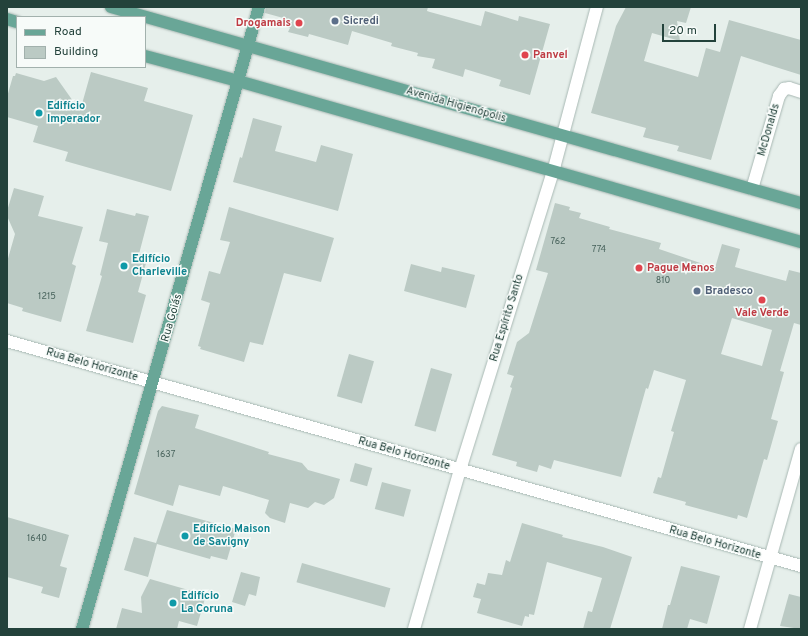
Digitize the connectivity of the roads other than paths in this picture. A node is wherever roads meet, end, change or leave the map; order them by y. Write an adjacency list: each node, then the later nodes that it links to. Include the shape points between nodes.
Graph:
1 (111, 7): 4 (main road, Avenida Higienópolis)
2 (259, 7): 6 (main road, Rua Goiás)
3 (597, 7): 10 (street, Rua Espírito Santo)
4 (142, 16)
5 (146, 17): 6 (main road, Avenida Higienópolis)
6 (247, 47): 8 (main road, Rua Goiás); 10 (main road, Avenida Higienópolis)
7 (146, 56): 8 (main road)
8 (238, 81): 11 (main road); 16 (main road, Rua Goiás)
9 (801, 92): 12 (street, McDonalds, via 789,88 784,89 779,96)
10 (562, 135): 11 (street, Rua Espírito Santo); 12 (main road, Avenida Higienópolis)
11 (553, 172): 14 (main road); 18 (street, Rua Espírito Santo)
12 (752, 189): 13 (main road, Avenida Higienópolis)
13 (801, 203)
14 (801, 242)
15 (7, 341): 16 (street, Rua Belo Horizonte)
16 (154, 383): 18 (street, Rua Belo Horizonte); 21 (main road, Rua Goiás)
17 (801, 449): 19 (street)
18 (460, 470): 19 (street, Rua Belo Horizonte); 22 (street, Rua Espírito Santo)
19 (770, 558): 20 (street, Rua Belo Horizonte); 23 (street)
20 (801, 566)
21 (82, 629)
22 (414, 629)
23 (750, 629)

